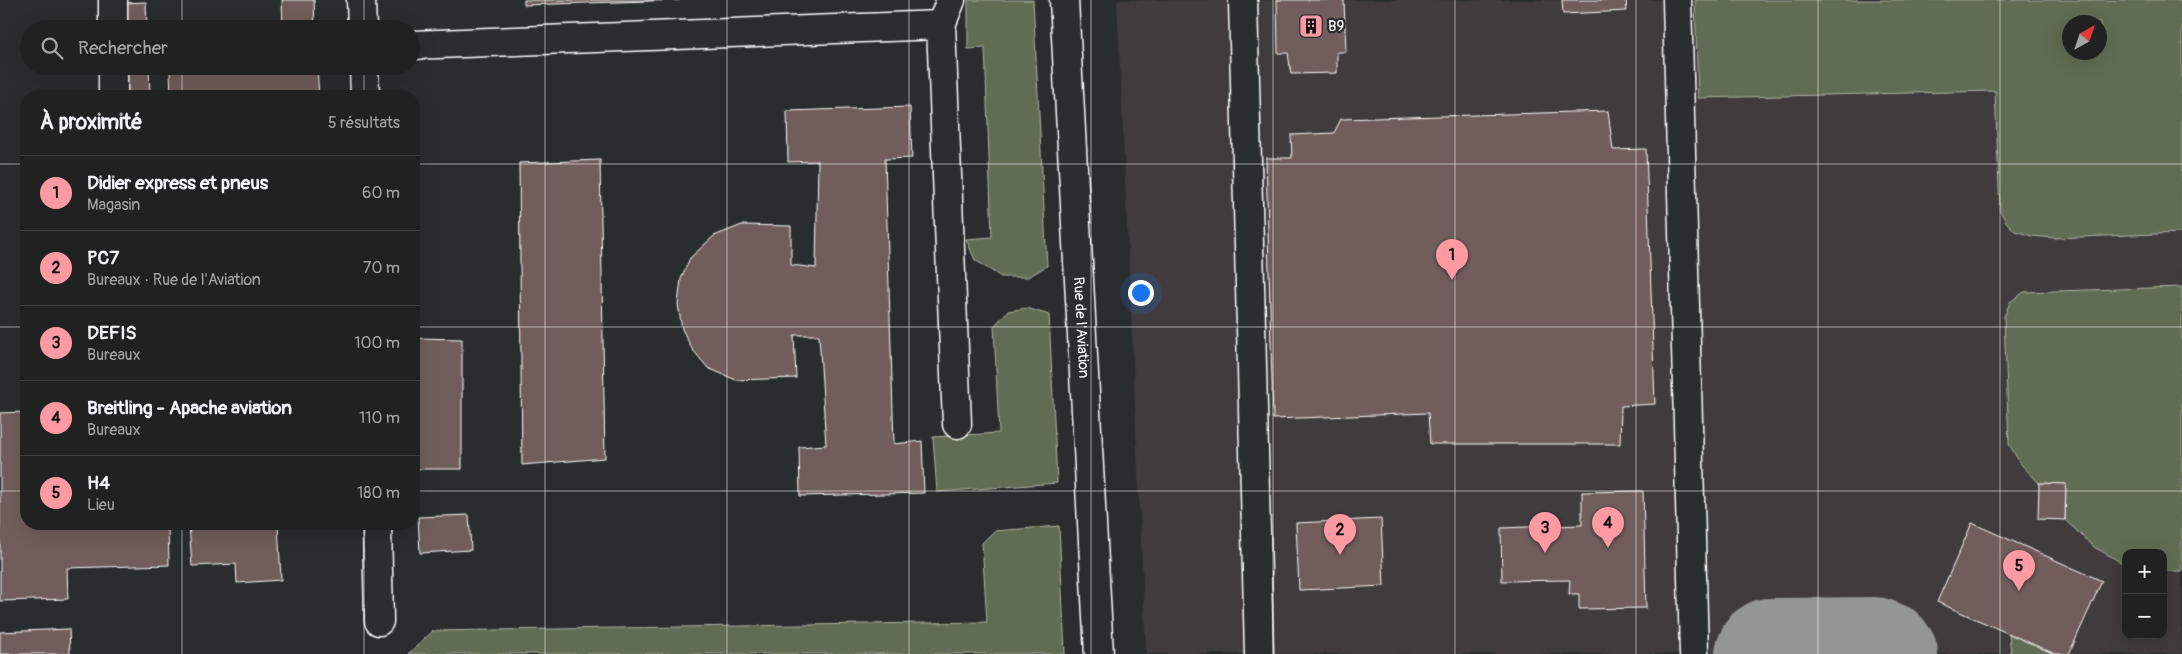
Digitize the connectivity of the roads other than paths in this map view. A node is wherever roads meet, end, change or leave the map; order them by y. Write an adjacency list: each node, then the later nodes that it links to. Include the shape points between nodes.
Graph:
1 (113, 0): 7 (street)
2 (361, 0): 8 (street)
3 (1064, 0): 17 (street, Rue de l'Aviation)
4 (1243, 0): 18 (street)
5 (1677, 0): 19 (street)
6 (946, 12): 9 (street); 14 (street)
7 (113, 20)
8 (362, 20)
9 (420, 44)
10 (113, 75): 12 (street)
11 (364, 75): 13 (street)
12 (113, 90)
13 (365, 90)
14 (957, 424)
15 (377, 530): 16 (street)
16 (379, 621)
17 (1098, 654)
18 (1260, 654)
19 (1694, 654)

